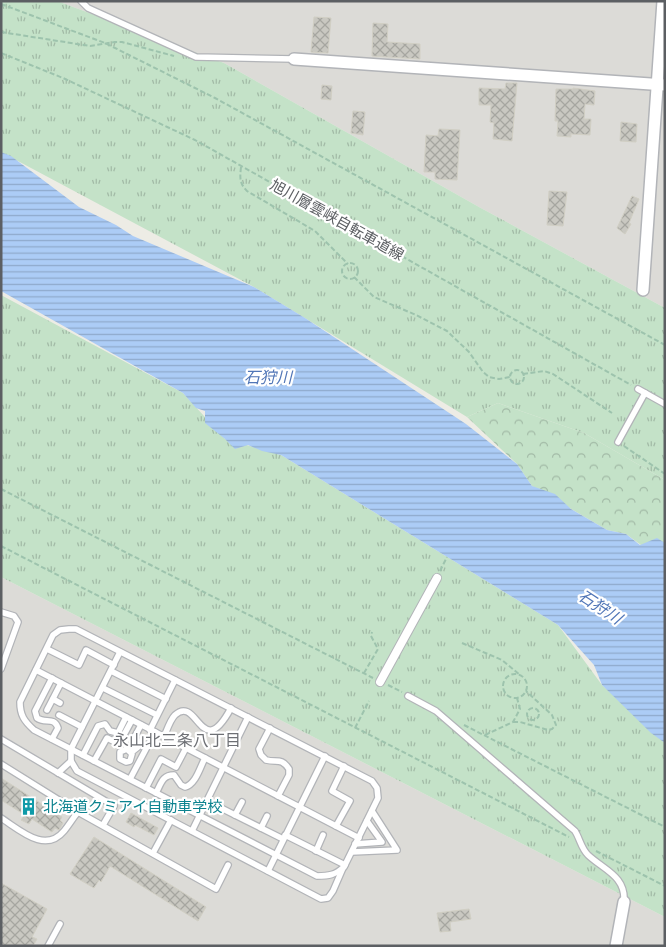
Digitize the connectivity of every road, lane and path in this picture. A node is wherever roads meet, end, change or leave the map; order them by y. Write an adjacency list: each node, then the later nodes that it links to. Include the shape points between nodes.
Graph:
1 (81, 1): 8 (lane, via 88,8 196,56)
2 (663, 1): 9 (street)
3 (1, 4): 5 (path)
4 (1, 32): 5 (path, via 90,46)
5 (105, 43): 7 (path, via 129,43); 14 (path, via 224,103)
6 (1, 53): 10 (path, 旭川層雲峡自転車道線, via 98,94 195,140)
7 (177, 57)
8 (294, 59): 9 (street)
9 (661, 84): 13 (street)
10 (241, 166): 11 (path, via 242,186 315,231); 17 (path, 旭川層雲峡自転車道線)
11 (348, 264): 12 (path, via 358,271); 12 (path, via 343,275 350,279)
12 (354, 277): 16 (path, via 374,297 447,331 489,377)
13 (644, 290)
14 (665, 345)
15 (524, 374): 16 (path, via 514,370); 16 (path, via 523,381 518,384); 20 (path, via 544,371 552,374)
16 (510, 377)
17 (638, 389): 18 (lane)
18 (645, 393): 19 (lane); 21 (lane)
19 (665, 404)
20 (612, 413)
21 (618, 442): 22 (path)
22 (665, 474)
23 (1, 488): 37 (path)
24 (1, 546): 67 (path)
25 (447, 557): 26 (path)
26 (437, 578): 41 (street)
27 (1, 612): 32 (lane, via 14,616 18,622)
28 (372, 632): 37 (path, via 378,649)
29 (462, 643): 38 (path, via 502,660)
30 (47, 649): 31 (lane, via 53,635 60,630 76,629); 33 (lane, via 79,665 86,650); 35 (lane)
31 (120, 652): 33 (lane); 40 (lane)
32 (4, 653): 34 (lane)
33 (114, 665): 36 (lane)
34 (1, 669)
35 (36, 670): 39 (lane); 73 (lane, via 20,702 20,712 34,730)
36 (111, 671): 43 (lane); 46 (lane)
37 (364, 674): 41 (path)
38 (522, 676): 44 (path); 47 (path, via 511,675 503,684 506,694)
39 (52, 678): 42 (lane); 73 (lane, via 36,710 37,718 56,723 58,728)
40 (175, 680): 46 (lane); 53 (lane)
41 (380, 682): 45 (path)
42 (61, 683): 48 (lane); 49 (lane)
43 (102, 688): 49 (lane); 57 (lane)
44 (526, 691): 47 (path); 52 (path)
45 (408, 696): 111 (lane, via 436,711 575,831)
46 (166, 698): 57 (lane)
47 (517, 698): 61 (path, via 520,708)
48 (52, 699): 51 (lane); 55 (lane)
49 (96, 701): 59 (lane); 65 (lane)
50 (369, 701): 67 (path)
51 (60, 703)
52 (542, 706): 54 (path); 64 (path, via 552,715 556,725 548,730)
53 (231, 708): 58 (lane); 70 (lane, via 222,725 215,730 208,730 194,716 181,712 174,716)
54 (537, 709): 60 (path, via 539,716); 60 (path, via 532,708 528,712)
55 (47, 710)
56 (59, 715): 65 (lane, via 69,717)
57 (157, 715): 68 (lane)
58 (248, 717): 66 (lane); 85 (lane)
59 (129, 719): 63 (lane); 77 (lane, via 118,733 110,731 105,724 98,726); 81 (lane, via 120,744 107,738)
60 (532, 720): 64 (path)
61 (513, 722): 64 (path); 69 (path)
62 (460, 723): 69 (path)
63 (141, 725): 68 (lane); 71 (lane)
64 (532, 725)
65 (82, 727): 75 (lane)
66 (270, 728): 78 (lane); 91 (lane, via 259,749 261,755 266,760 279,760 289,769)
67 (355, 728): 111 (path)
68 (152, 731): 70 (lane); 88 (lane)
69 (485, 735): 105 (path)
70 (164, 736): 74 (lane)
71 (134, 738): 76 (lane, via 125,742); 76 (lane, via 138,747)
72 (1, 739): 86 (lane)
73 (52, 739): 75 (lane)
74 (186, 748): 79 (lane); 89 (lane, via 176,767 161,759)
75 (71, 749): 77 (lane); 80 (lane)
76 (128, 750): 82 (lane, via 120,752); 82 (lane, via 132,758)
77 (83, 755): 81 (lane)
78 (325, 756): 84 (lane); 94 (lane)
79 (205, 758): 85 (lane); 90 (lane, via 189,786 181,785 174,775 168,775)
80 (71, 761): 86 (lane); 101 (lane, via 77,771)
81 (94, 761): 87 (lane)
82 (123, 761): 87 (lane)
83 (1, 764): 96 (lane)
84 (344, 766): 95 (lane, via 372,781 377,788 378,798); 104 (lane, via 332,791 350,801)
85 (224, 768): 91 (lane); 92 (lane)
86 (58, 773): 103 (lane, via 114,806)
87 (116, 773): 88 (lane)
88 (130, 780): 89 (lane)
89 (146, 788): 90 (lane)
90 (156, 793): 97 (lane)
91 (278, 796): 94 (lane)
92 (207, 801): 97 (lane); 98 (lane)
93 (242, 802): 98 (lane)
94 (299, 807): 104 (lane); 109 (lane)
95 (372, 811): 102 (lane); 113 (lane, via 397,850)
96 (78, 812): 100 (lane, via 63,833 51,840 38,841); 103 (lane)
97 (200, 815): 107 (lane); 115 (lane)
98 (235, 815): 106 (lane)
99 (267, 816): 106 (lane)
100 (1, 818)
101 (171, 820): 107 (lane); 114 (lane)
102 (367, 821): 110 (lane); 110 (lane, via 382,842)
103 (103, 825): 114 (lane)
104 (336, 826): 110 (lane)
105 (665, 827)
106 (261, 828): 109 (lane)
107 (192, 831): 118 (lane)
108 (323, 835): 112 (lane)
109 (284, 837): 112 (lane); 115 (lane)
110 (357, 841): 113 (lane)
111 (580, 843): 119 (path); 120 (lane, via 587,854 622,883)
112 (316, 851): 117 (lane)
113 (352, 852): 117 (lane)
114 (153, 853): 116 (lane, via 216,889)
115 (276, 855): 117 (lane, via 318,876 330,876); 118 (lane)
116 (228, 865)
117 (344, 866): 118 (lane, via 328,898 321,898)
118 (268, 871)
119 (665, 886)
120 (624, 902): 123 (street)
121 (60, 924): 122 (lane)
122 (48, 946)
123 (616, 946)

